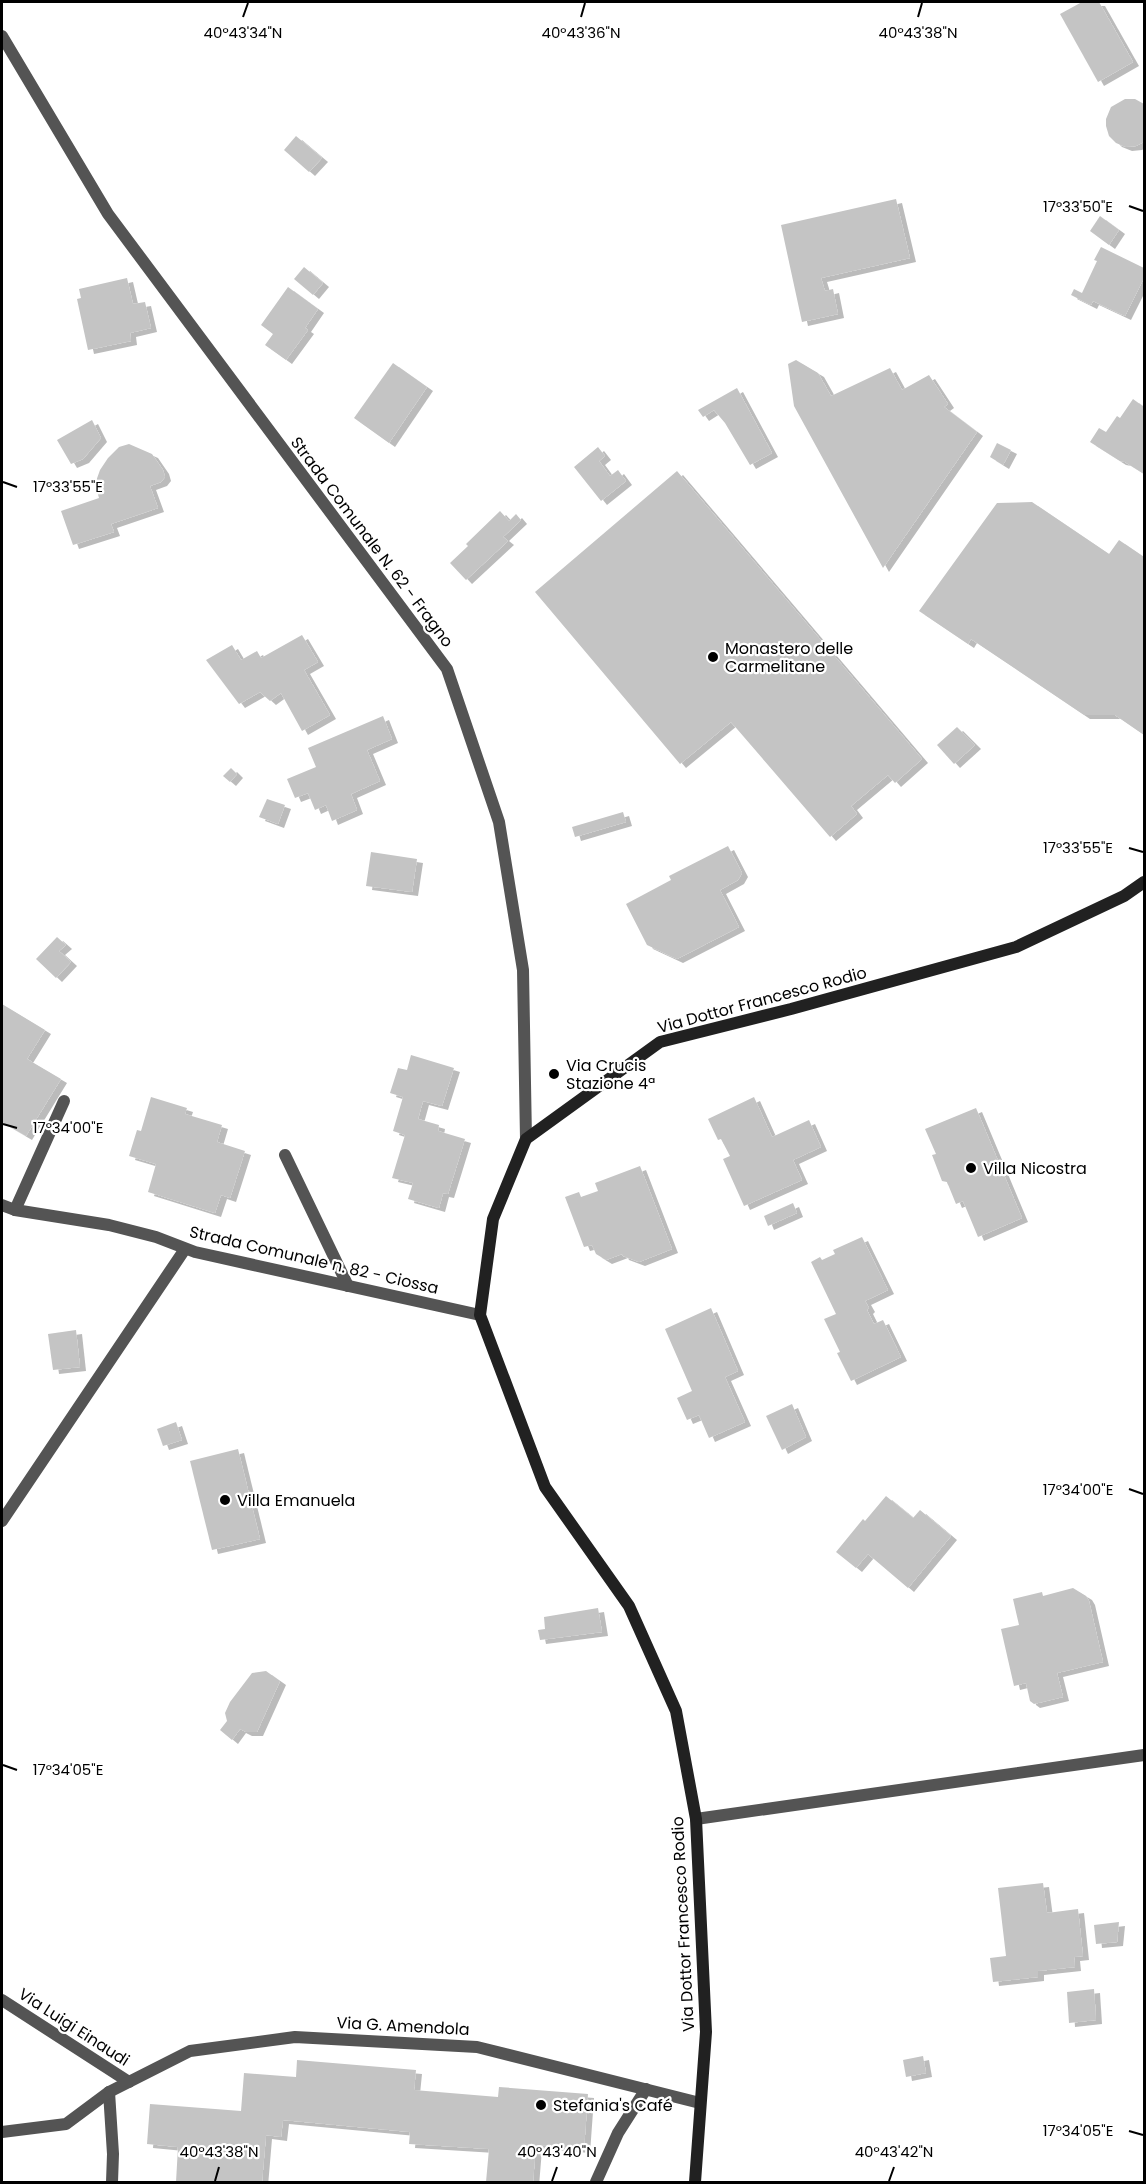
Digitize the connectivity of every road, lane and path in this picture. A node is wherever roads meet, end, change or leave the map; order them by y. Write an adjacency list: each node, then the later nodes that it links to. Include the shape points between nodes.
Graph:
1 (2, 36): 4 (street, Strada Comunale N. 62 - Fragno, via 108,214 447,669 501,834 523,970)
2 (1144, 882): 4 (main road, Via Dottor Francesco Rodio, via 1124,896 1016,946 791,1010 660,1042)
3 (64, 1101): 7 (street)
4 (526, 1140): 10 (main road, Via Dottor Francesco Rodio, via 493,1219)
5 (285, 1155): 9 (street)
6 (2, 1205): 7 (street, Strada Comunale n. 82 - Ciossa)
7 (15, 1210): 8 (street, Strada Comunale n. 82 - Ciossa, via 109,1225)
8 (185, 1249): 9 (street, Strada Comunale n. 82 - Ciossa); 11 (street)
9 (348, 1286): 10 (street, Strada Comunale n. 82 - Ciossa)
10 (480, 1315): 13 (main road, Via Dottor Francesco Rodio, via 544,1487 629,1606 676,1711)
11 (2, 1521)
12 (1144, 1755): 13 (street)
13 (696, 1819): 18 (main road, Via Dottor Francesco Rodio, via 706,2032)
14 (2, 2000): 15 (street, Via Luigi Einaudi)
15 (129, 2082): 16 (street, Via G. Amendola, via 190,2051 295,2037 477,2047); 17 (street, Via G. Amendola)
16 (646, 2089): 18 (street, Via G. Amendola); 21 (street, via 618,2133)
17 (109, 2092): 19 (street, Via G. Amendola, via 66,2124); 20 (street)
18 (700, 2103): 22 (main road, Via Dottor Francesco Rodio)
19 (2, 2132)
20 (112, 2182)
21 (596, 2182)
22 (695, 2182)

